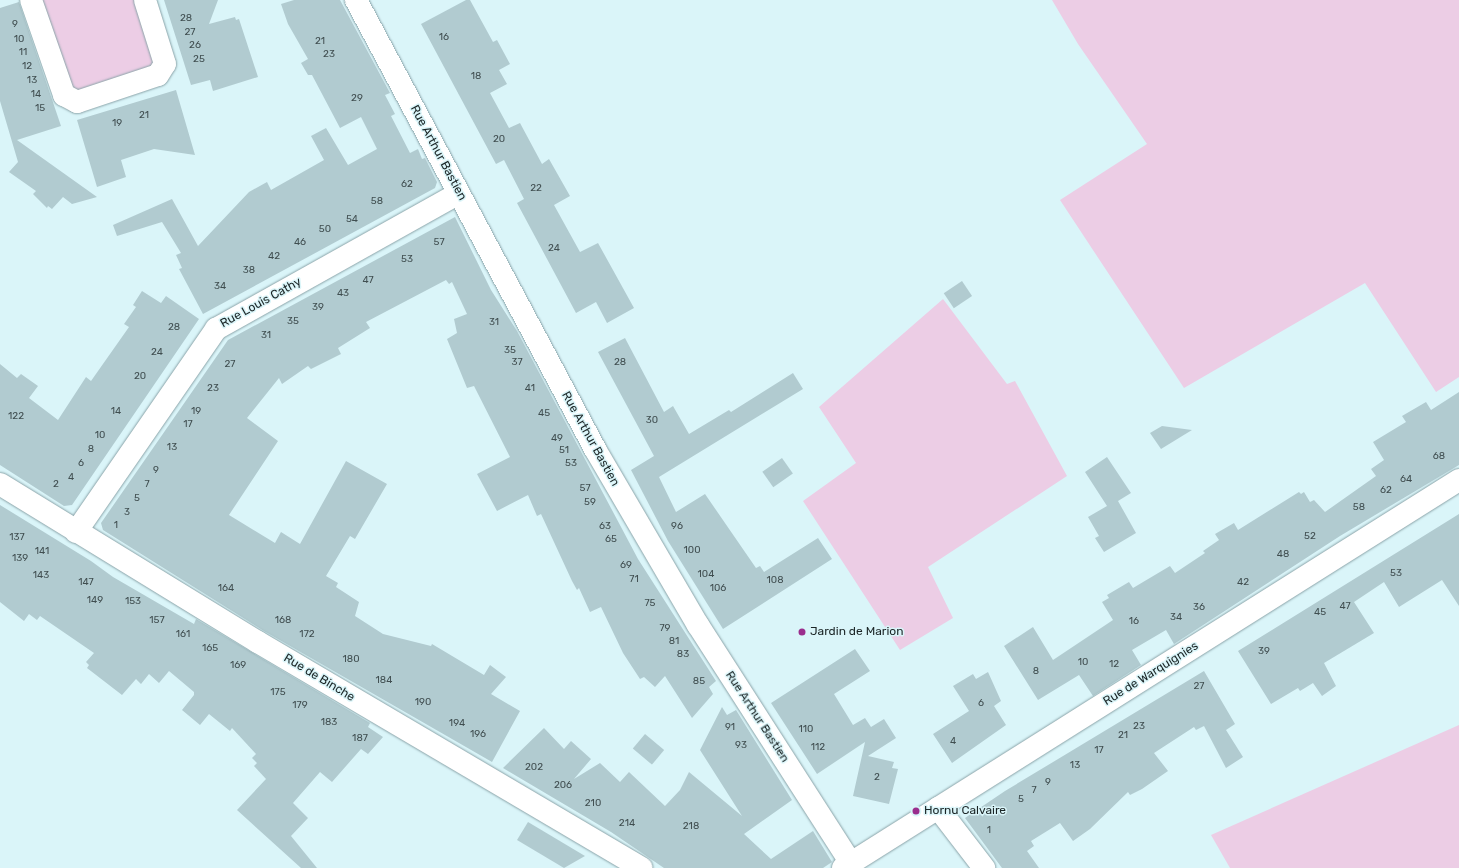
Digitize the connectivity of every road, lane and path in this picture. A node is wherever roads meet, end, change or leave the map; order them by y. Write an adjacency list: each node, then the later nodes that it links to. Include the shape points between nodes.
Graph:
1 (31, 0): 2 (street, via 64,95 77,102 158,76 165,64)
2 (145, 0)
3 (356, 0): 4 (street, Rue Arthur Bastien)
4 (459, 193): 7 (street, Rue Louis Cathy, via 216,329); 9 (street, Rue Arthur Bastien, via 599,456 698,625)
5 (1459, 480): 8 (street, Rue de Warquignies)
6 (0, 484): 7 (street, Rue de Binche)
7 (76, 532): 10 (street, Rue de Binche)
8 (938, 808): 9 (street, Rue de Warquignies); 11 (street)
9 (847, 865)
10 (641, 868)
11 (984, 868)

